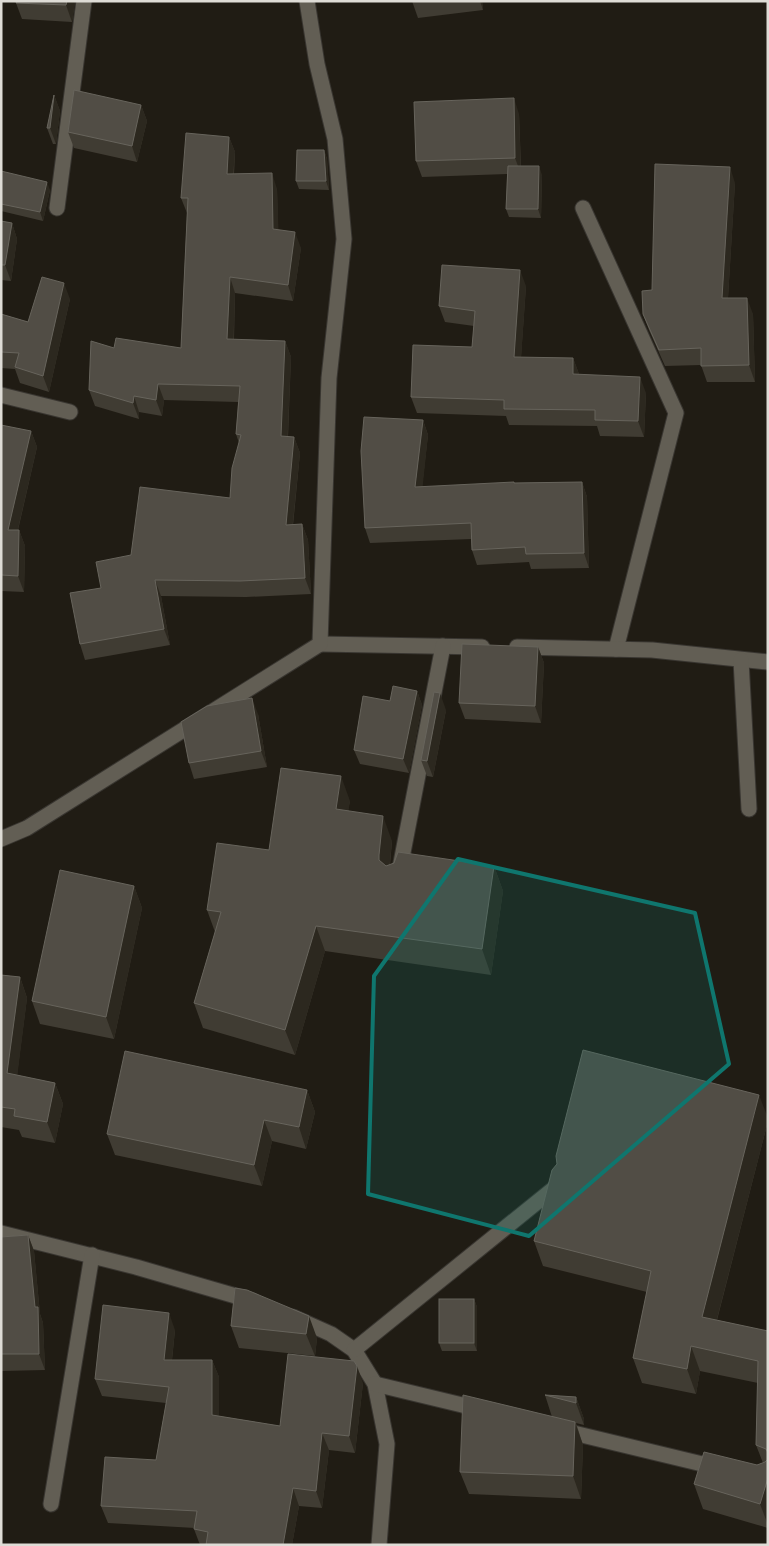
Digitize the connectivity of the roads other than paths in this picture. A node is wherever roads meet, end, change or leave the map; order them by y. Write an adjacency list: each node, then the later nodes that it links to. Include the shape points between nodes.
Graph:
1 (84, 1): 3 (street)
2 (307, 1): 7 (street, via 317,64 335,139 344,239 329,378)
3 (57, 208)
4 (583, 208): 9 (street, via 676,413)
5 (1, 395): 6 (street)
6 (70, 412)
7 (320, 644): 8 (street); 13 (street, via 27,828)
8 (443, 646): 9 (street); 14 (street)
9 (616, 649): 10 (street)
10 (741, 660): 11 (street); 12 (street)
11 (768, 662)
12 (749, 809)
13 (1, 839)
14 (397, 882)
15 (556, 1186): 18 (street)
16 (1, 1233): 17 (street)
17 (92, 1255): 18 (street, via 272,1308 331,1334); 23 (street)
18 (354, 1350): 19 (street)
19 (375, 1384): 20 (street); 24 (street, via 387,1444)
20 (500, 1414)
21 (548, 1426): 22 (street)
22 (730, 1471)
23 (51, 1504)
24 (379, 1545)

